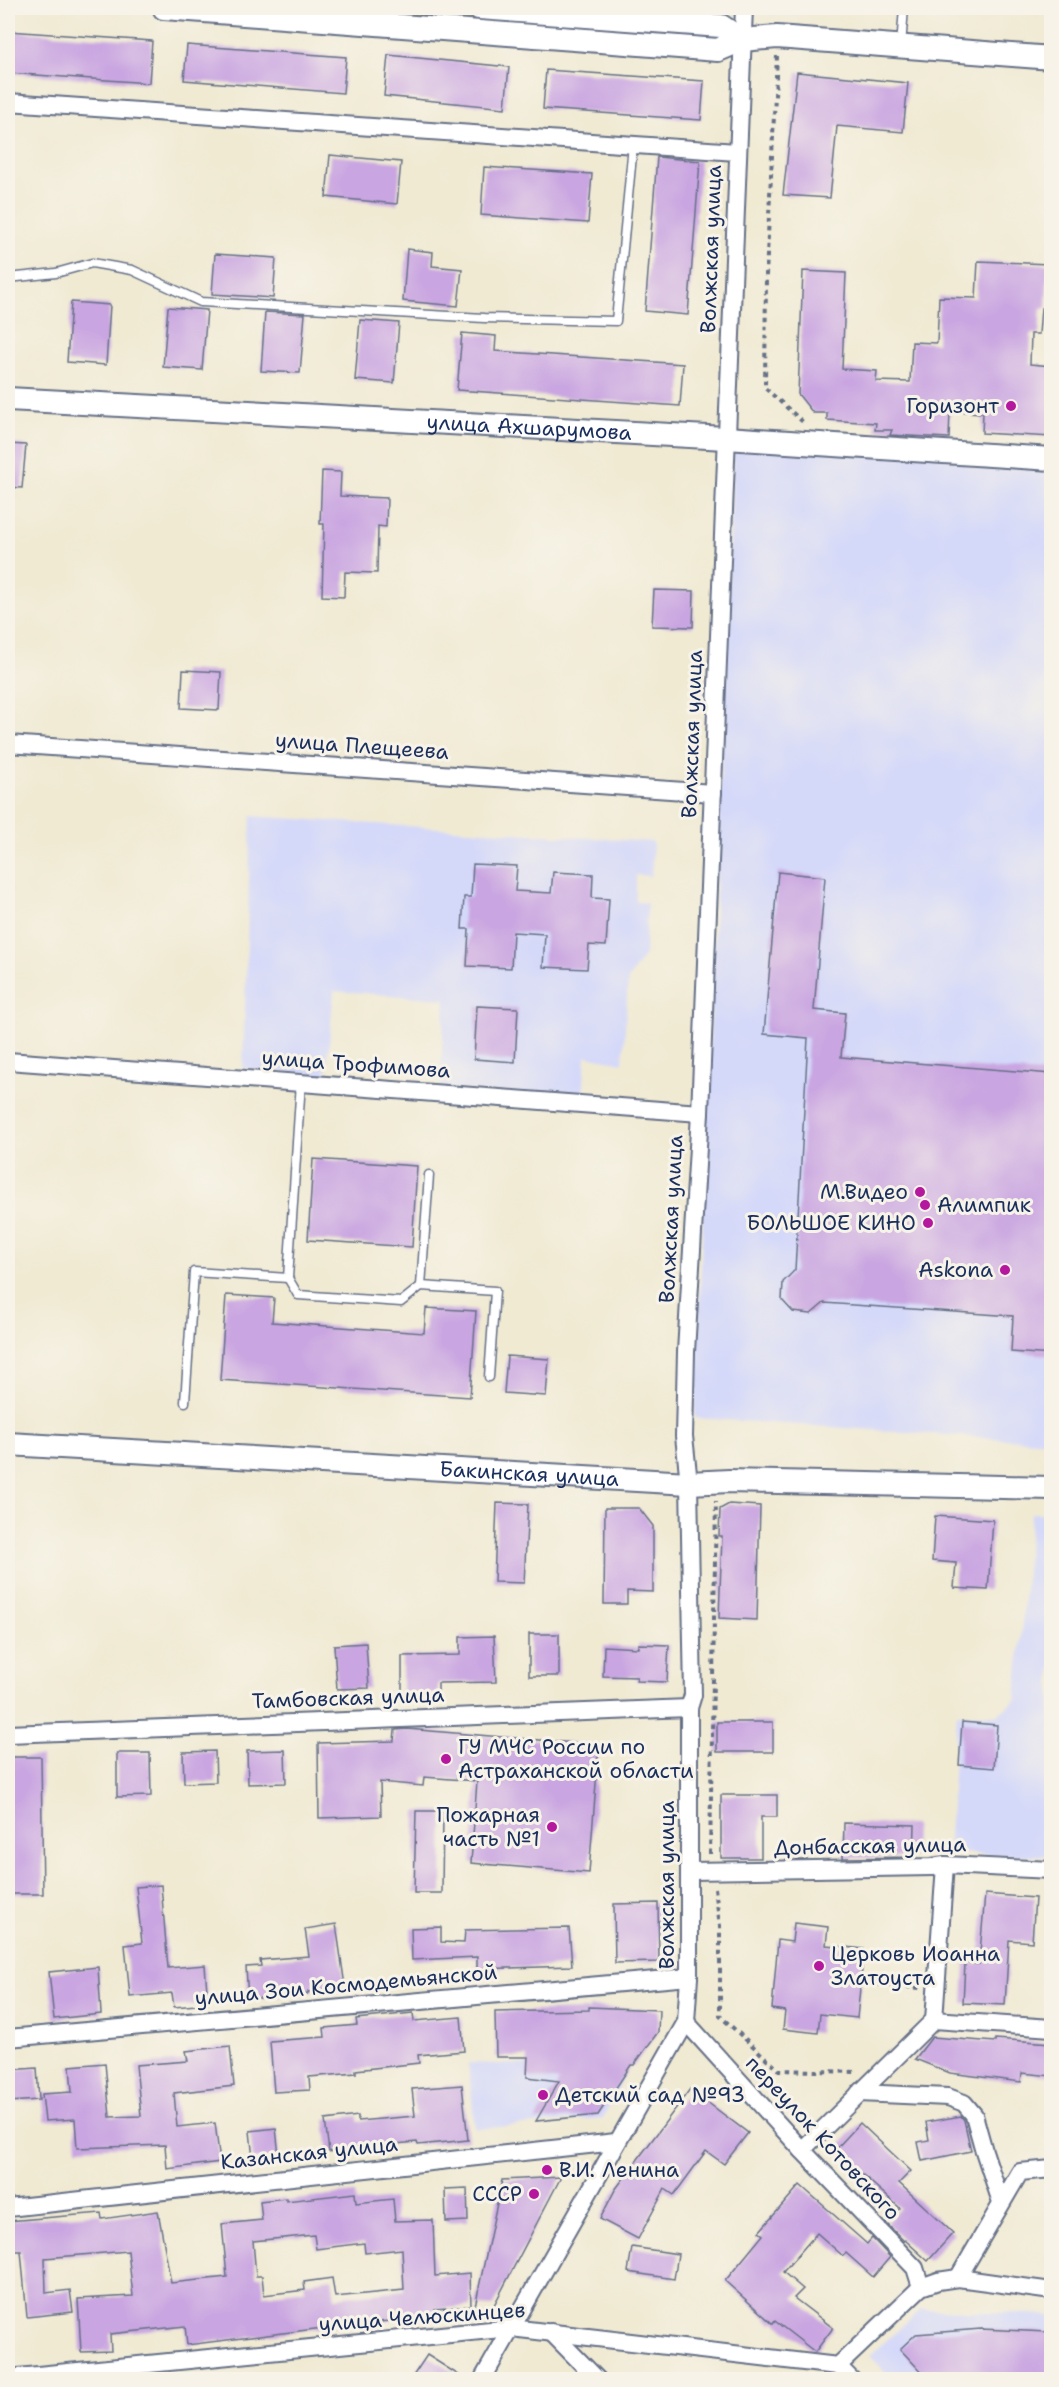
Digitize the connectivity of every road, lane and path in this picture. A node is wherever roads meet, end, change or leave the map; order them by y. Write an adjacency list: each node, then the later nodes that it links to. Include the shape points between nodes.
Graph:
1 (164, 8): 7 (main road, via 718,50)
2 (479, 8): 7 (main road, via 721,26)
3 (744, 8): 7 (street, Волжская улица)
4 (779, 8): 6 (path)
5 (904, 8): 8 (lane)
6 (777, 37): 7 (main road); 8 (main road); 15 (path, via 765,388)
7 (742, 40): 12 (street, Волжская улица)
8 (901, 46): 9 (main road)
9 (1052, 58)
10 (8, 102): 11 (street)
11 (633, 145): 12 (street); 13 (lane, via 616,321 484,318 201,302 132,270 93,262 56,273)
12 (738, 152): 16 (street, Волжская улица)
13 (8, 278)
14 (8, 399): 16 (main road, улица Ахшарумова)
15 (807, 425)
16 (726, 438): 17 (main road, улица Ахшарумова); 19 (street, Волжская улица)
17 (1052, 459)
18 (8, 744): 19 (street, улица Плещеева)
19 (713, 793): 22 (street, Волжская улица)
20 (8, 1061): 21 (street, улица Трофимова)
21 (301, 1082): 22 (street, улица Трофимова); 24 (lane)
22 (700, 1113): 29 (street, Волжская улица, via 686,1352 684,1436)
23 (429, 1175): 25 (lane)
24 (288, 1278): 25 (lane, via 298,1295 401,1302); 27 (lane, via 194,1272)
25 (422, 1286): 26 (lane, via 495,1291)
26 (489, 1377)
27 (185, 1402)
28 (8, 1444): 29 (main road, Бакинская улица)
29 (689, 1483): 30 (main road, Бакинская улица); 32 (street, Волжская улица, via 693,1695)
30 (1052, 1488)
31 (722, 1499): 37 (path, via 716,1501 709,1845)
32 (689, 1708): 33 (street, Тамбовская улица); 36 (street, Волжская улица)
33 (8, 1734)
34 (945, 1865): 35 (street, Донбасская улица); 37 (street, Донбасская улица); 40 (street)
35 (1052, 1870)
36 (690, 1871): 37 (street, Донбасская улица); 38 (street, Волжская улица)
37 (713, 1871): 45 (path, via 720,1926 720,2016 779,2070)
38 (689, 1977): 42 (street, Волжская улица); 44 (street, улица Зои Космодемьянской)
39 (861, 1983): 40 (path)
40 (936, 1993): 41 (street)
41 (934, 2020): 43 (street); 45 (street)
42 (686, 2022): 47 (street, Волжская улица); 48 (street, переулок Котовского)
43 (1052, 2028)
44 (8, 2038)
45 (881, 2072): 46 (street)
46 (859, 2093): 48 (street); 50 (street, via 948,2097 963,2103 974,2115)
47 (616, 2142): 51 (street, Казанская улица); 55 (street, Волжская улица)
48 (802, 2150): 53 (street, переулок Котовского, via 915,2268)
49 (1052, 2169): 50 (street, via 1020,2172)
50 (1001, 2202): 52 (street)
51 (8, 2208)
52 (958, 2278): 53 (street); 54 (street)
53 (921, 2287): 57 (street)
54 (1052, 2291)
55 (511, 2328): 56 (street, улица Челюскинцев); 58 (street, улица Челюскинцев); 59 (street, Волжская улица)
56 (551, 2332): 57 (street, улица Челюскинцев); 60 (street)
57 (838, 2366): 61 (street)
58 (8, 2378)
59 (482, 2379)
60 (598, 2379)
61 (852, 2379)

